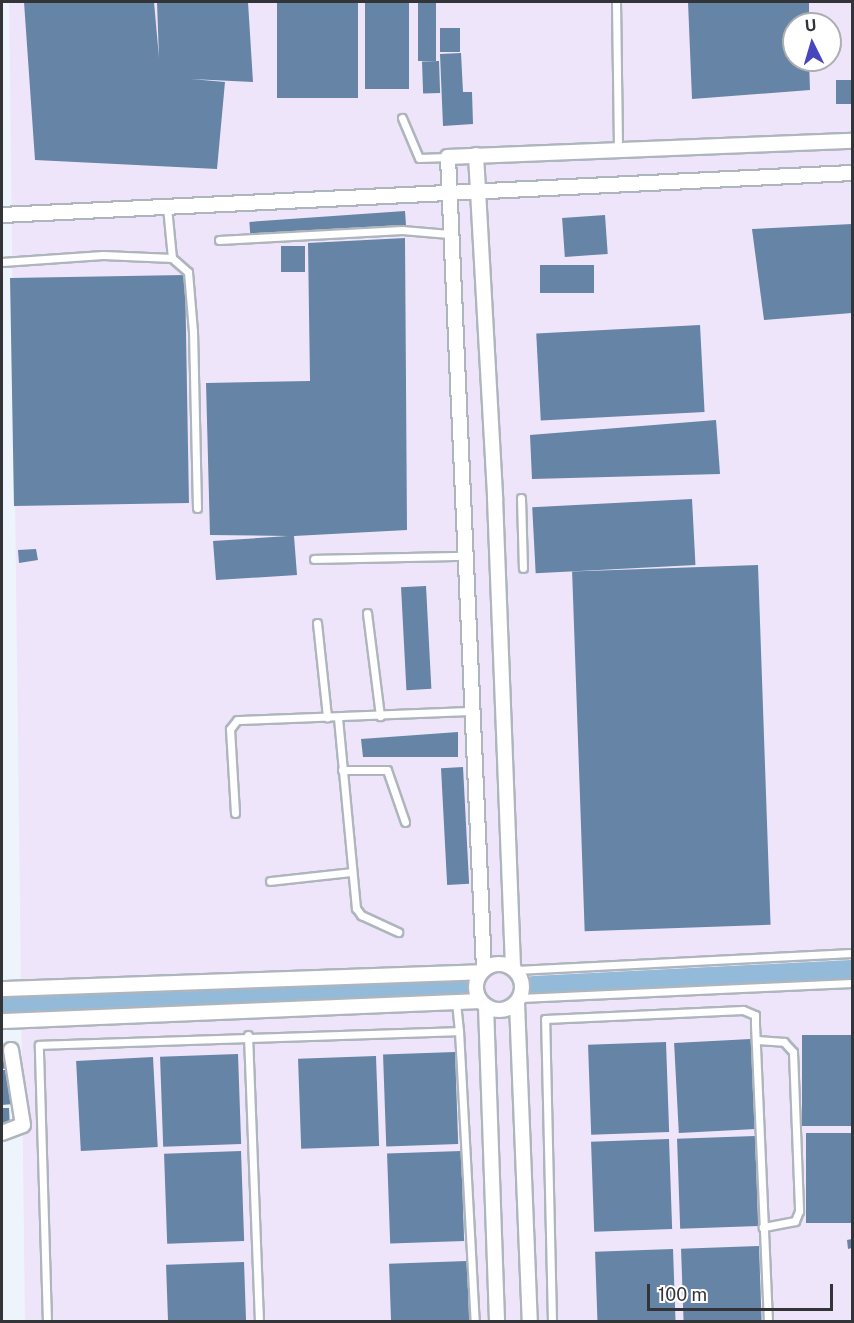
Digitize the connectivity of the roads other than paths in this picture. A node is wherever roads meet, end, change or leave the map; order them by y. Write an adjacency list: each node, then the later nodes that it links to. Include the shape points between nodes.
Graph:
1 (616, 2): 4 (lane)
2 (402, 118): 6 (lane, via 419,158)
3 (852, 141): 4 (street)
4 (618, 153): 5 (street)
5 (476, 155): 6 (street); 8 (street)
6 (448, 157): 9 (street)
7 (852, 173): 8 (street)
8 (477, 189): 9 (street); 34 (street)
9 (448, 190): 10 (street); 12 (street)
10 (167, 207): 11 (street); 14 (lane)
11 (2, 215)
12 (449, 234): 13 (lane, via 402,230); 18 (street)
13 (219, 240)
14 (172, 258): 15 (lane, via 103,255); 17 (lane, via 188,272)
15 (2, 262)
16 (521, 498): 20 (lane)
17 (197, 508)
18 (463, 556): 19 (lane); 23 (street)
19 (314, 560)
20 (523, 568)
21 (368, 613): 24 (lane)
22 (317, 623): 25 (lane)
23 (472, 711): 24 (lane); 35 (street)
24 (380, 716): 26 (lane)
25 (327, 717): 26 (lane); 28 (lane, via 237,720 230,729)
26 (338, 718): 27 (lane)
27 (342, 770): 29 (lane, via 387,770); 30 (lane)
28 (235, 813)
29 (405, 822)
30 (352, 872): 31 (lane); 32 (lane, via 356,909)
31 (270, 881)
32 (399, 932)
33 (852, 953): 34 (lane)
34 (515, 969): 35 (street, via 501,963); 38 (street, via 523,986)
35 (483, 970): 37 (street); 40 (street, via 476,983)
36 (852, 983): 38 (lane)
37 (2, 989)
38 (518, 1000): 40 (street, via 505,1010); 52 (street)
39 (456, 1002): 40 (street); 41 (street); 42 (lane)
40 (483, 1003): 51 (street)
41 (2, 1022)
42 (459, 1031): 43 (lane); 50 (lane)
43 (248, 1035): 48 (lane, via 39,1045); 49 (lane)
44 (757, 1040): 47 (lane); 47 (lane, via 784,1042 793,1052 799,1211 795,1221); 53 (lane, via 754,1015 743,1010 545,1019)
45 (11, 1050): 46 (street, via 23,1125)
46 (2, 1133)
47 (763, 1227): 54 (lane)
48 (47, 1322)
49 (259, 1322)
50 (475, 1322)
51 (497, 1322)
52 (530, 1322)
53 (552, 1322)
54 (768, 1322)

